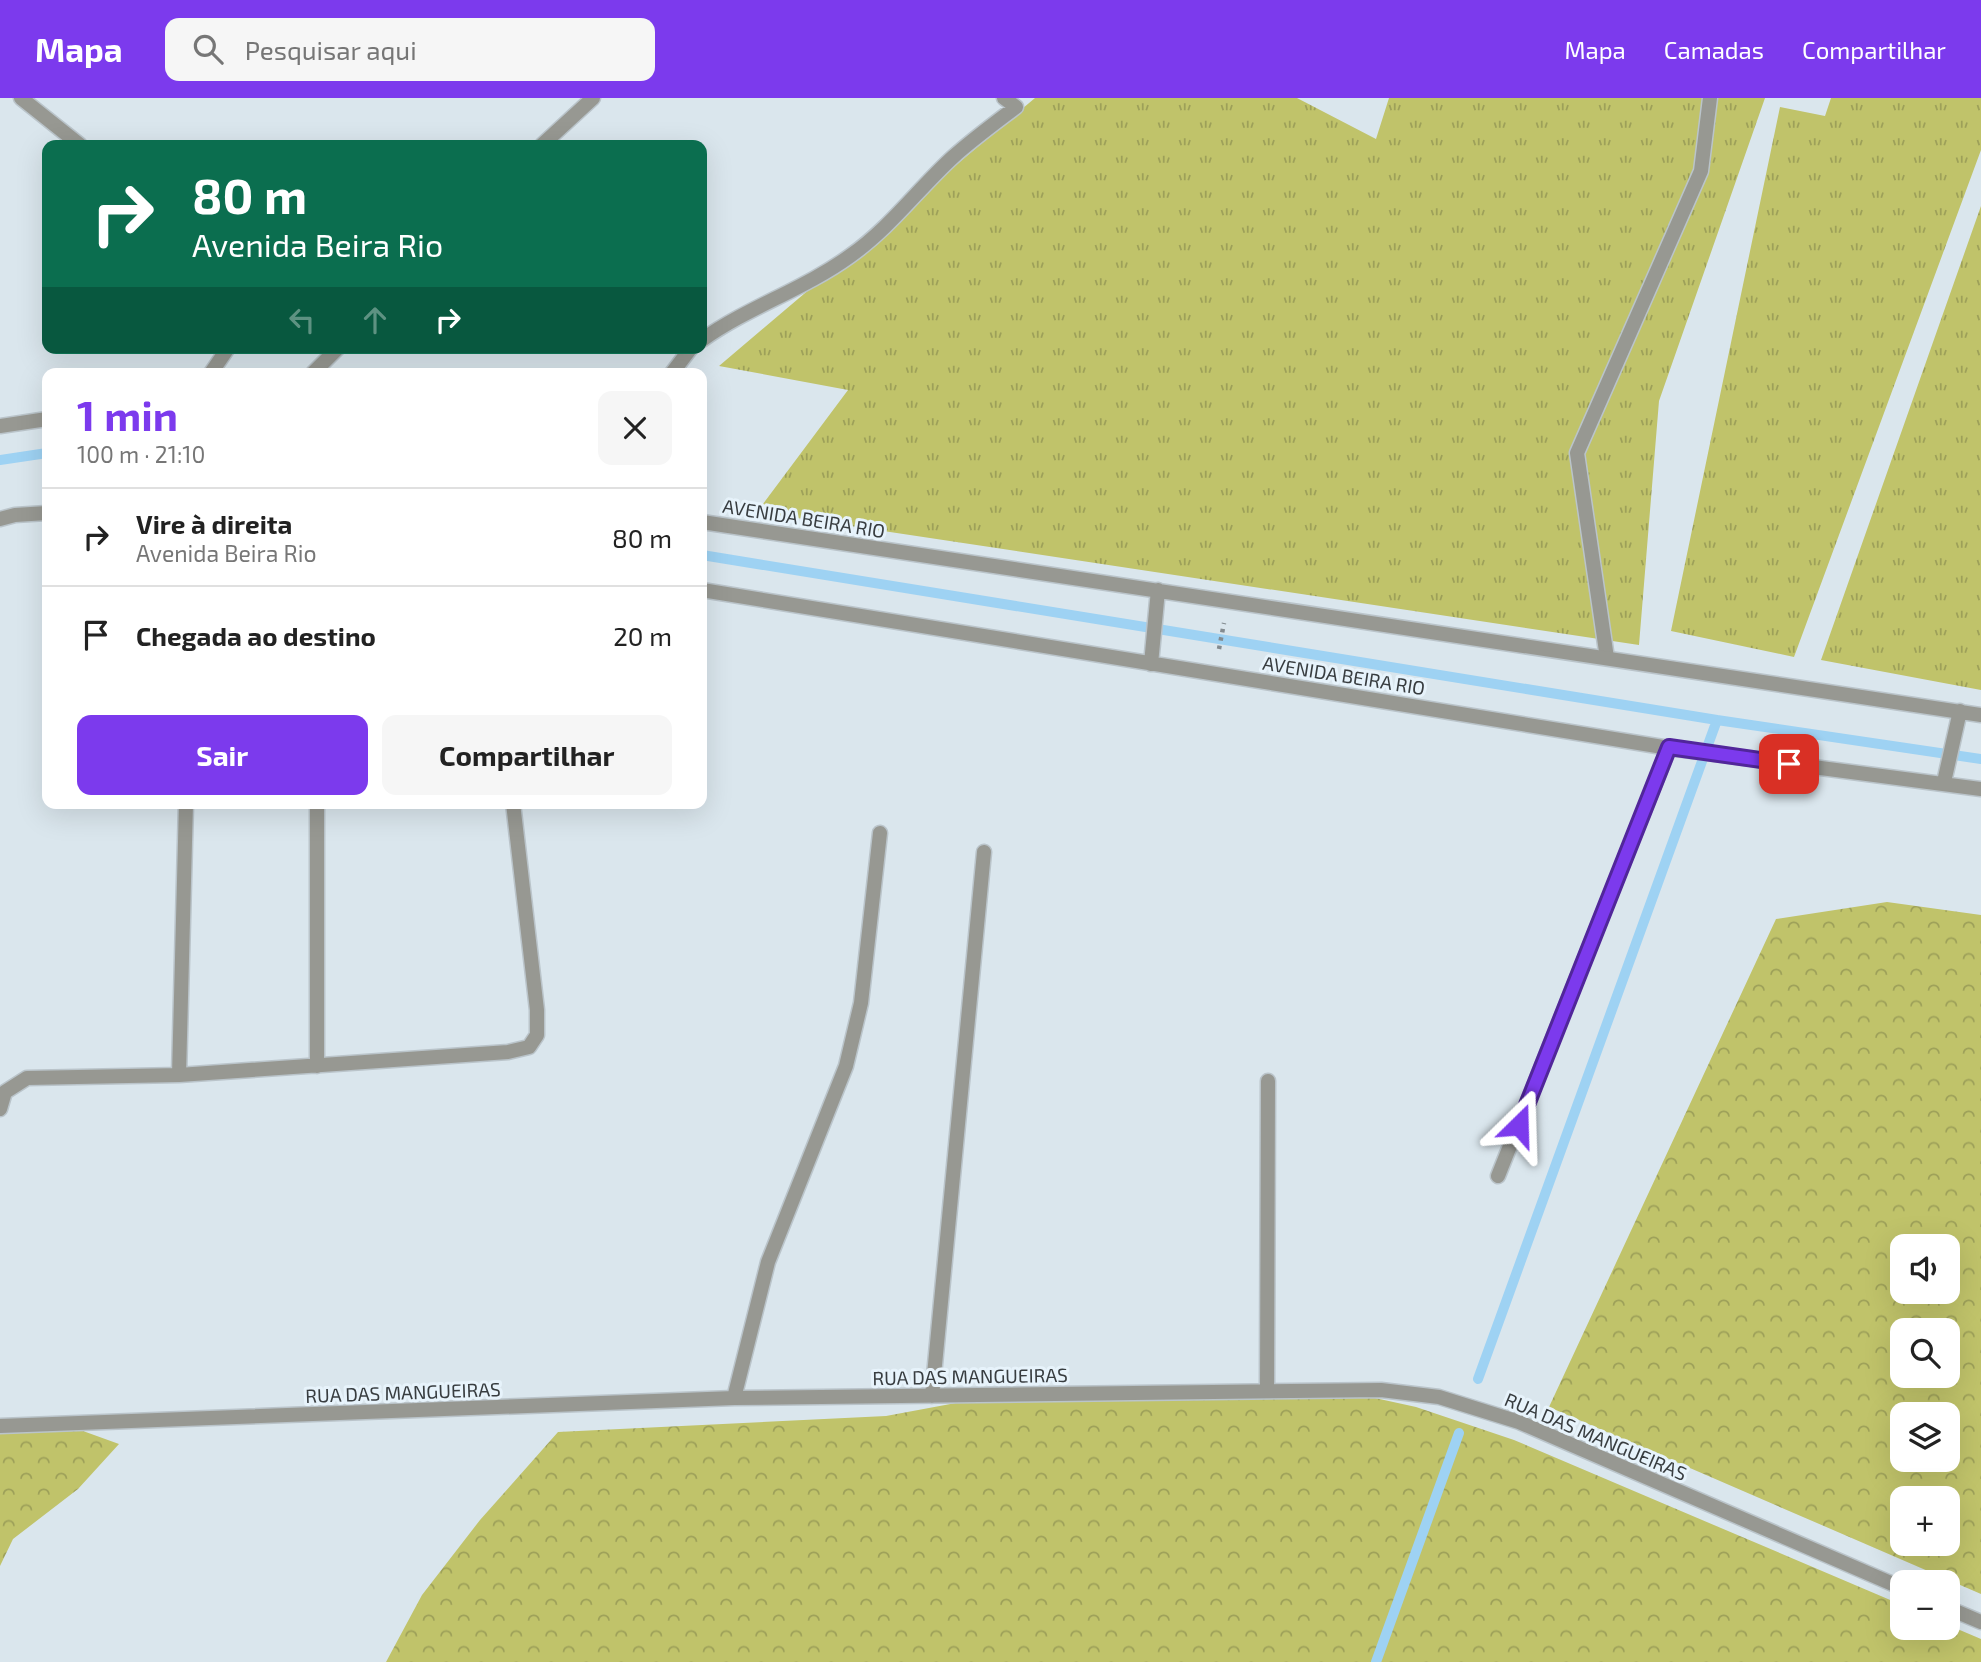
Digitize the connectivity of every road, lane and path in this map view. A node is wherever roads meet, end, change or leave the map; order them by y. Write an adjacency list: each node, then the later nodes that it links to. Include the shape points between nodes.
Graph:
1 (21, 98): 5 (street)
2 (593, 98): 6 (street)
3 (1004, 98): 7 (street, via 1016,107 952,157 901,213 851,256 794,292)
4 (1710, 98): 20 (street, via 1701,171 1577,453)
5 (74, 140)
6 (547, 140)
7 (707, 336)
8 (332, 354): 10 (street)
9 (686, 354): 11 (street)
10 (318, 368)
11 (676, 368)
12 (42, 420): 13 (street)
13 (0, 426)
14 (42, 513): 15 (street)
15 (0, 519)
16 (707, 523): 17 (street, AVENIDA BEIRA RIO)
17 (1158, 590): 19 (street, AVENIDA BEIRA RIO); 21 (street)
18 (707, 591): 21 (street, AVENIDA BEIRA RIO)
19 (1227, 601): 20 (street, AVENIDA BEIRA RIO); 22 (path)
20 (1607, 658): 23 (street, AVENIDA BEIRA RIO)
21 (1151, 664): 22 (street, AVENIDA BEIRA RIO)
22 (1215, 674): 25 (street, AVENIDA BEIRA RIO)
23 (1960, 711): 24 (street, AVENIDA BEIRA RIO); 26 (street)
24 (1981, 715)
25 (1669, 747): 26 (street, AVENIDA BEIRA RIO); 37 (street)
26 (1945, 776): 27 (street, AVENIDA BEIRA RIO)
27 (1981, 789)
28 (186, 809): 34 (street)
29 (317, 809): 33 (street)
30 (514, 809): 33 (street, via 537,1010 537,1035 529,1047)
31 (880, 833): 40 (street, via 861,1003 846,1066 768,1262)
32 (984, 852): 39 (street)
33 (317, 1066): 34 (street)
34 (179, 1075): 36 (street, via 27,1078 5,1093)
35 (1268, 1082): 38 (street)
36 (0, 1109)
37 (1498, 1176)
38 (1268, 1391): 39 (street, RUA DAS MANGUEIRAS); 42 (street, RUA DAS MANGUEIRAS, via 1393,1391 1439,1397 1519,1422)
39 (932, 1395): 40 (street, RUA DAS MANGUEIRAS)
40 (734, 1398): 41 (street, RUA DAS MANGUEIRAS)
41 (0, 1426)
42 (1890, 1583)
43 (1960, 1613): 44 (street)
44 (1981, 1622)

